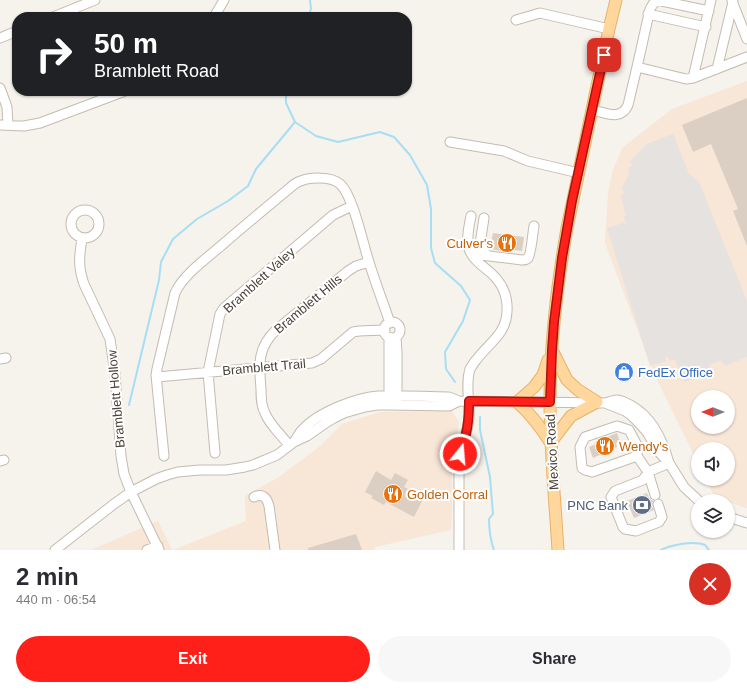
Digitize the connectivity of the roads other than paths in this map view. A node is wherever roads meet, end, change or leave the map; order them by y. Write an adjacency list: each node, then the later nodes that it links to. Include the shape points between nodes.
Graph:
1 (95, 0): 8 (street)
2 (224, 0): 9 (street)
3 (616, 0): 13 (main road, Mexico Road)
4 (658, 0): 7 (street); 10 (street)
5 (711, 0): 7 (street)
6 (732, 1): 16 (street); 19 (street)
7 (709, 11): 12 (street)
8 (65, 12)
9 (217, 12)
10 (648, 14): 12 (street); 18 (street)
11 (516, 20): 13 (street, via 540,13)
12 (706, 27): 20 (street)
13 (609, 29): 23 (main road, Mexico Road)
14 (12, 33): 15 (street)
15 (0, 38)
16 (747, 38)
17 (747, 57): 19 (street)
18 (637, 67): 20 (street, via 686,79); 23 (street, via 628,105 622,114)
19 (716, 69): 20 (street)
20 (693, 78)
21 (0, 88): 24 (street, via 7,107)
22 (112, 96): 24 (street, via 40,123 24,126)
23 (592, 110): 26 (main road, Mexico Road)
24 (4, 125)
25 (450, 142): 26 (street, via 504,150 528,161)
26 (579, 172): 37 (main road, Mexico Road, via 562,258)
27 (352, 206): 34 (street); 39 (street, Bramblett Valey, via 333,215 224,308 218,320); 40 (street, via 343,187 334,180 322,178 299,182 210,255 178,286)
28 (471, 216): 32 (street, via 468,239)
29 (484, 218): 33 (street, via 480,244 482,251)
30 (534, 226): 33 (street, via 530,253 526,259)
31 (82, 239): 53 (street, Bramblett Hollow, via 79,267 81,276 110,339 115,374 120,456)
32 (472, 254): 33 (street); 42 (street, via 477,262 499,281 507,301 507,312 500,334 472,365)
33 (490, 256)
34 (369, 262): 35 (street); 38 (street, Bramblett Hills, via 348,271 272,333 264,345)
35 (390, 323): 36 (street, via 387,325); 36 (street, via 399,326 400,332)
36 (390, 335): 38 (street, Bramblett Trail, via 353,332 321,359 312,363); 41 (street, via 397,352)
37 (552, 350): 43 (main road, via 542,375); 44 (main road, Mexico Road); 45 (main road, via 567,380 578,390)
38 (260, 367): 39 (street, Bramblett Trail); 47 (street, Bramblett Hills, via 262,406 266,417)
39 (208, 372): 40 (street, Bramblett Trail); 48 (street, Bramblett Valey)
40 (157, 377): 49 (street)
41 (393, 401): 42 (street, via 449,406 459,401); 47 (street, via 344,414)
42 (469, 401): 43 (street); 62 (street, via 469,419 459,466)
43 (518, 402): 44 (street); 46 (main road, via 536,420)
44 (550, 402): 45 (street); 46 (main road, Mexico Road)
45 (601, 402): 46 (main road, via 571,416); 51 (street, via 618,400 642,413 655,428)
46 (551, 442): 63 (main road, Mexico Road)
47 (291, 444): 53 (street, via 277,455 253,465 226,470 178,472 156,479)
48 (215, 453)
49 (164, 456)
50 (637, 456): 50 (street, via 638,447 629,430 617,426 585,437 580,447 582,468 592,472); 52 (street)
51 (669, 463): 52 (street); 54 (street)
52 (648, 472): 52 (street, via 642,480 615,491 611,498 625,529 636,531 658,522 662,517)
53 (131, 492): 58 (street, Bramblett Hollow); 59 (street)
54 (692, 494)
55 (254, 498): 61 (street, via 261,496 267,500)
56 (735, 519): 57 (street)
57 (747, 522)
58 (158, 548): 60 (street)
59 (55, 550)
60 (147, 550)
61 (275, 550)
62 (459, 550)
63 (558, 550)

